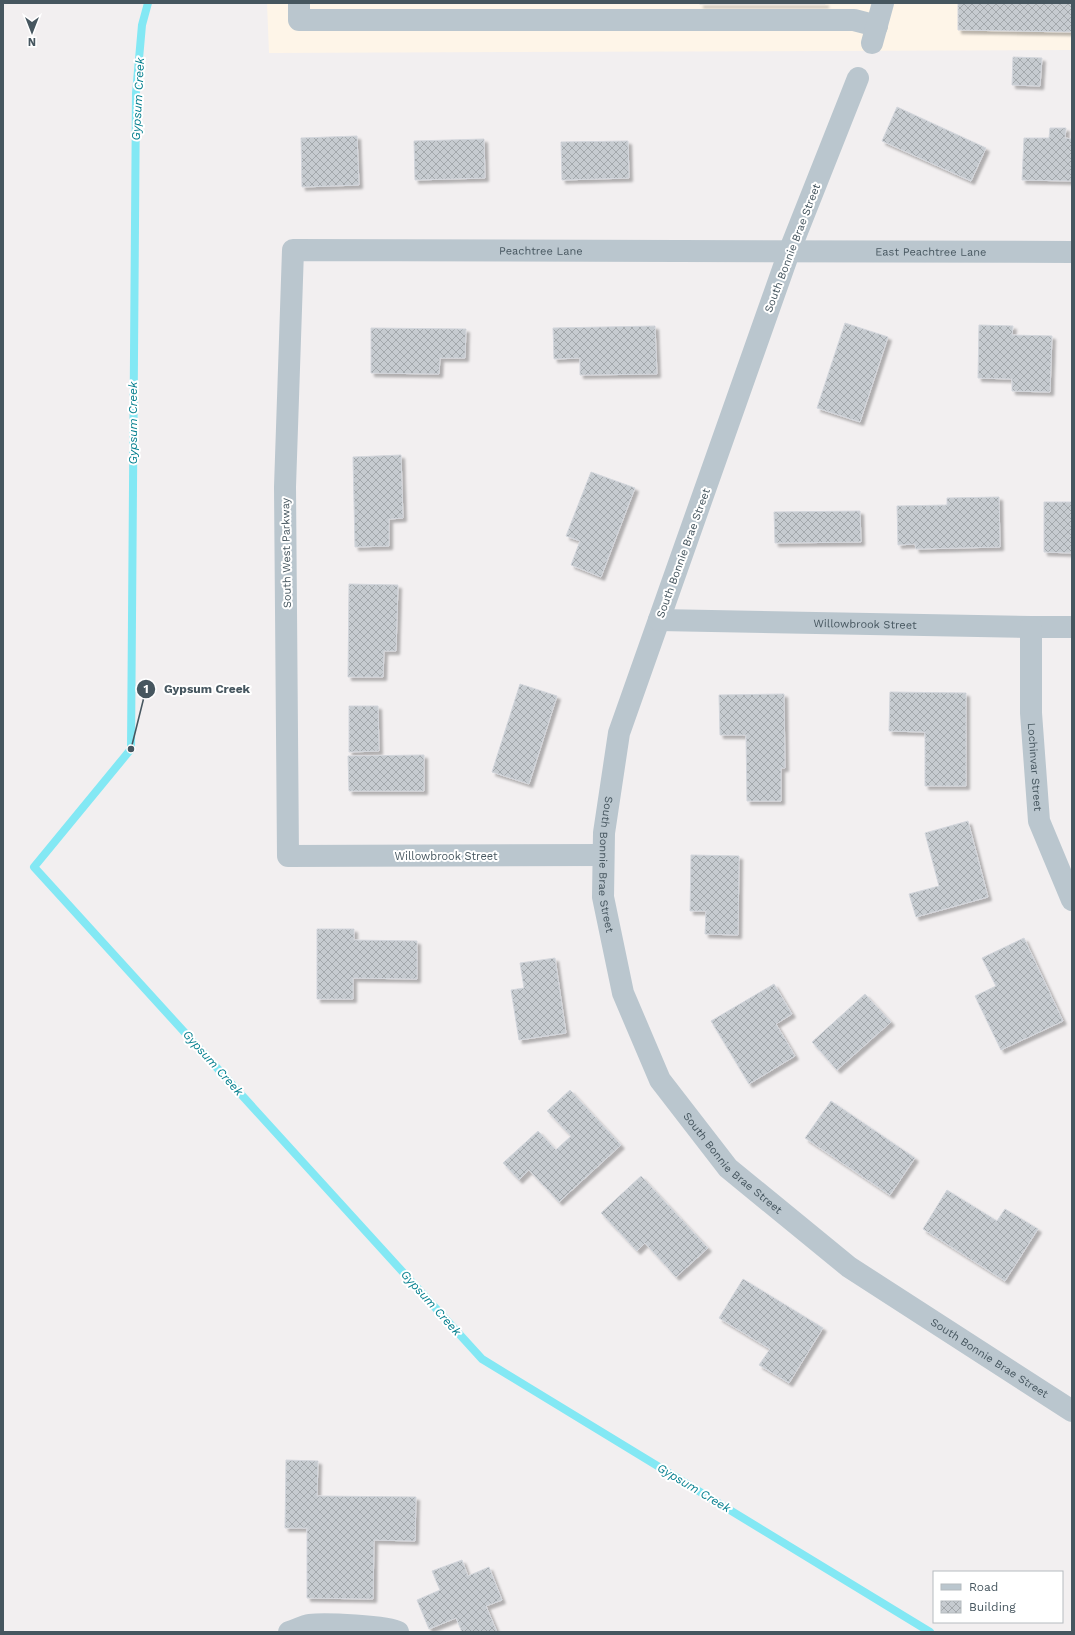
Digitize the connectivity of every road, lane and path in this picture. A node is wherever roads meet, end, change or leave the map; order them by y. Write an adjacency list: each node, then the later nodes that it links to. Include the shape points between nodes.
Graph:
1 (299, 3): 3 (street, via 299,20)
2 (884, 3): 3 (street, via 874,35 854,20)
3 (627, 12)
4 (858, 78): 6 (street, South Bonnie Brae Street)
5 (293, 250): 6 (street, Peachtree Lane); 12 (street, South West Parkway, via 285,487)
6 (789, 252): 7 (street, East Peachtree Lane); 8 (street, South Bonnie Brae Street)
7 (1072, 252)
8 (659, 620): 9 (street, Willowbrook Street); 11 (street, South Bonnie Brae Street, via 619,733 604,833)
9 (1031, 627): 10 (street, Willowbrook Street); 13 (street, Lochinvar Street, via 1032,713 1039,821)
10 (1072, 627)
11 (604, 855): 12 (street, Willowbrook Street); 14 (street, South Bonnie Brae Street, via 603,897 623,993 660,1080 728,1168 849,1267)
12 (288, 856)
13 (1072, 900)
14 (1072, 1411)
15 (289, 1632): 16 (street, via 310,1625 378,1627)
16 (398, 1632)

